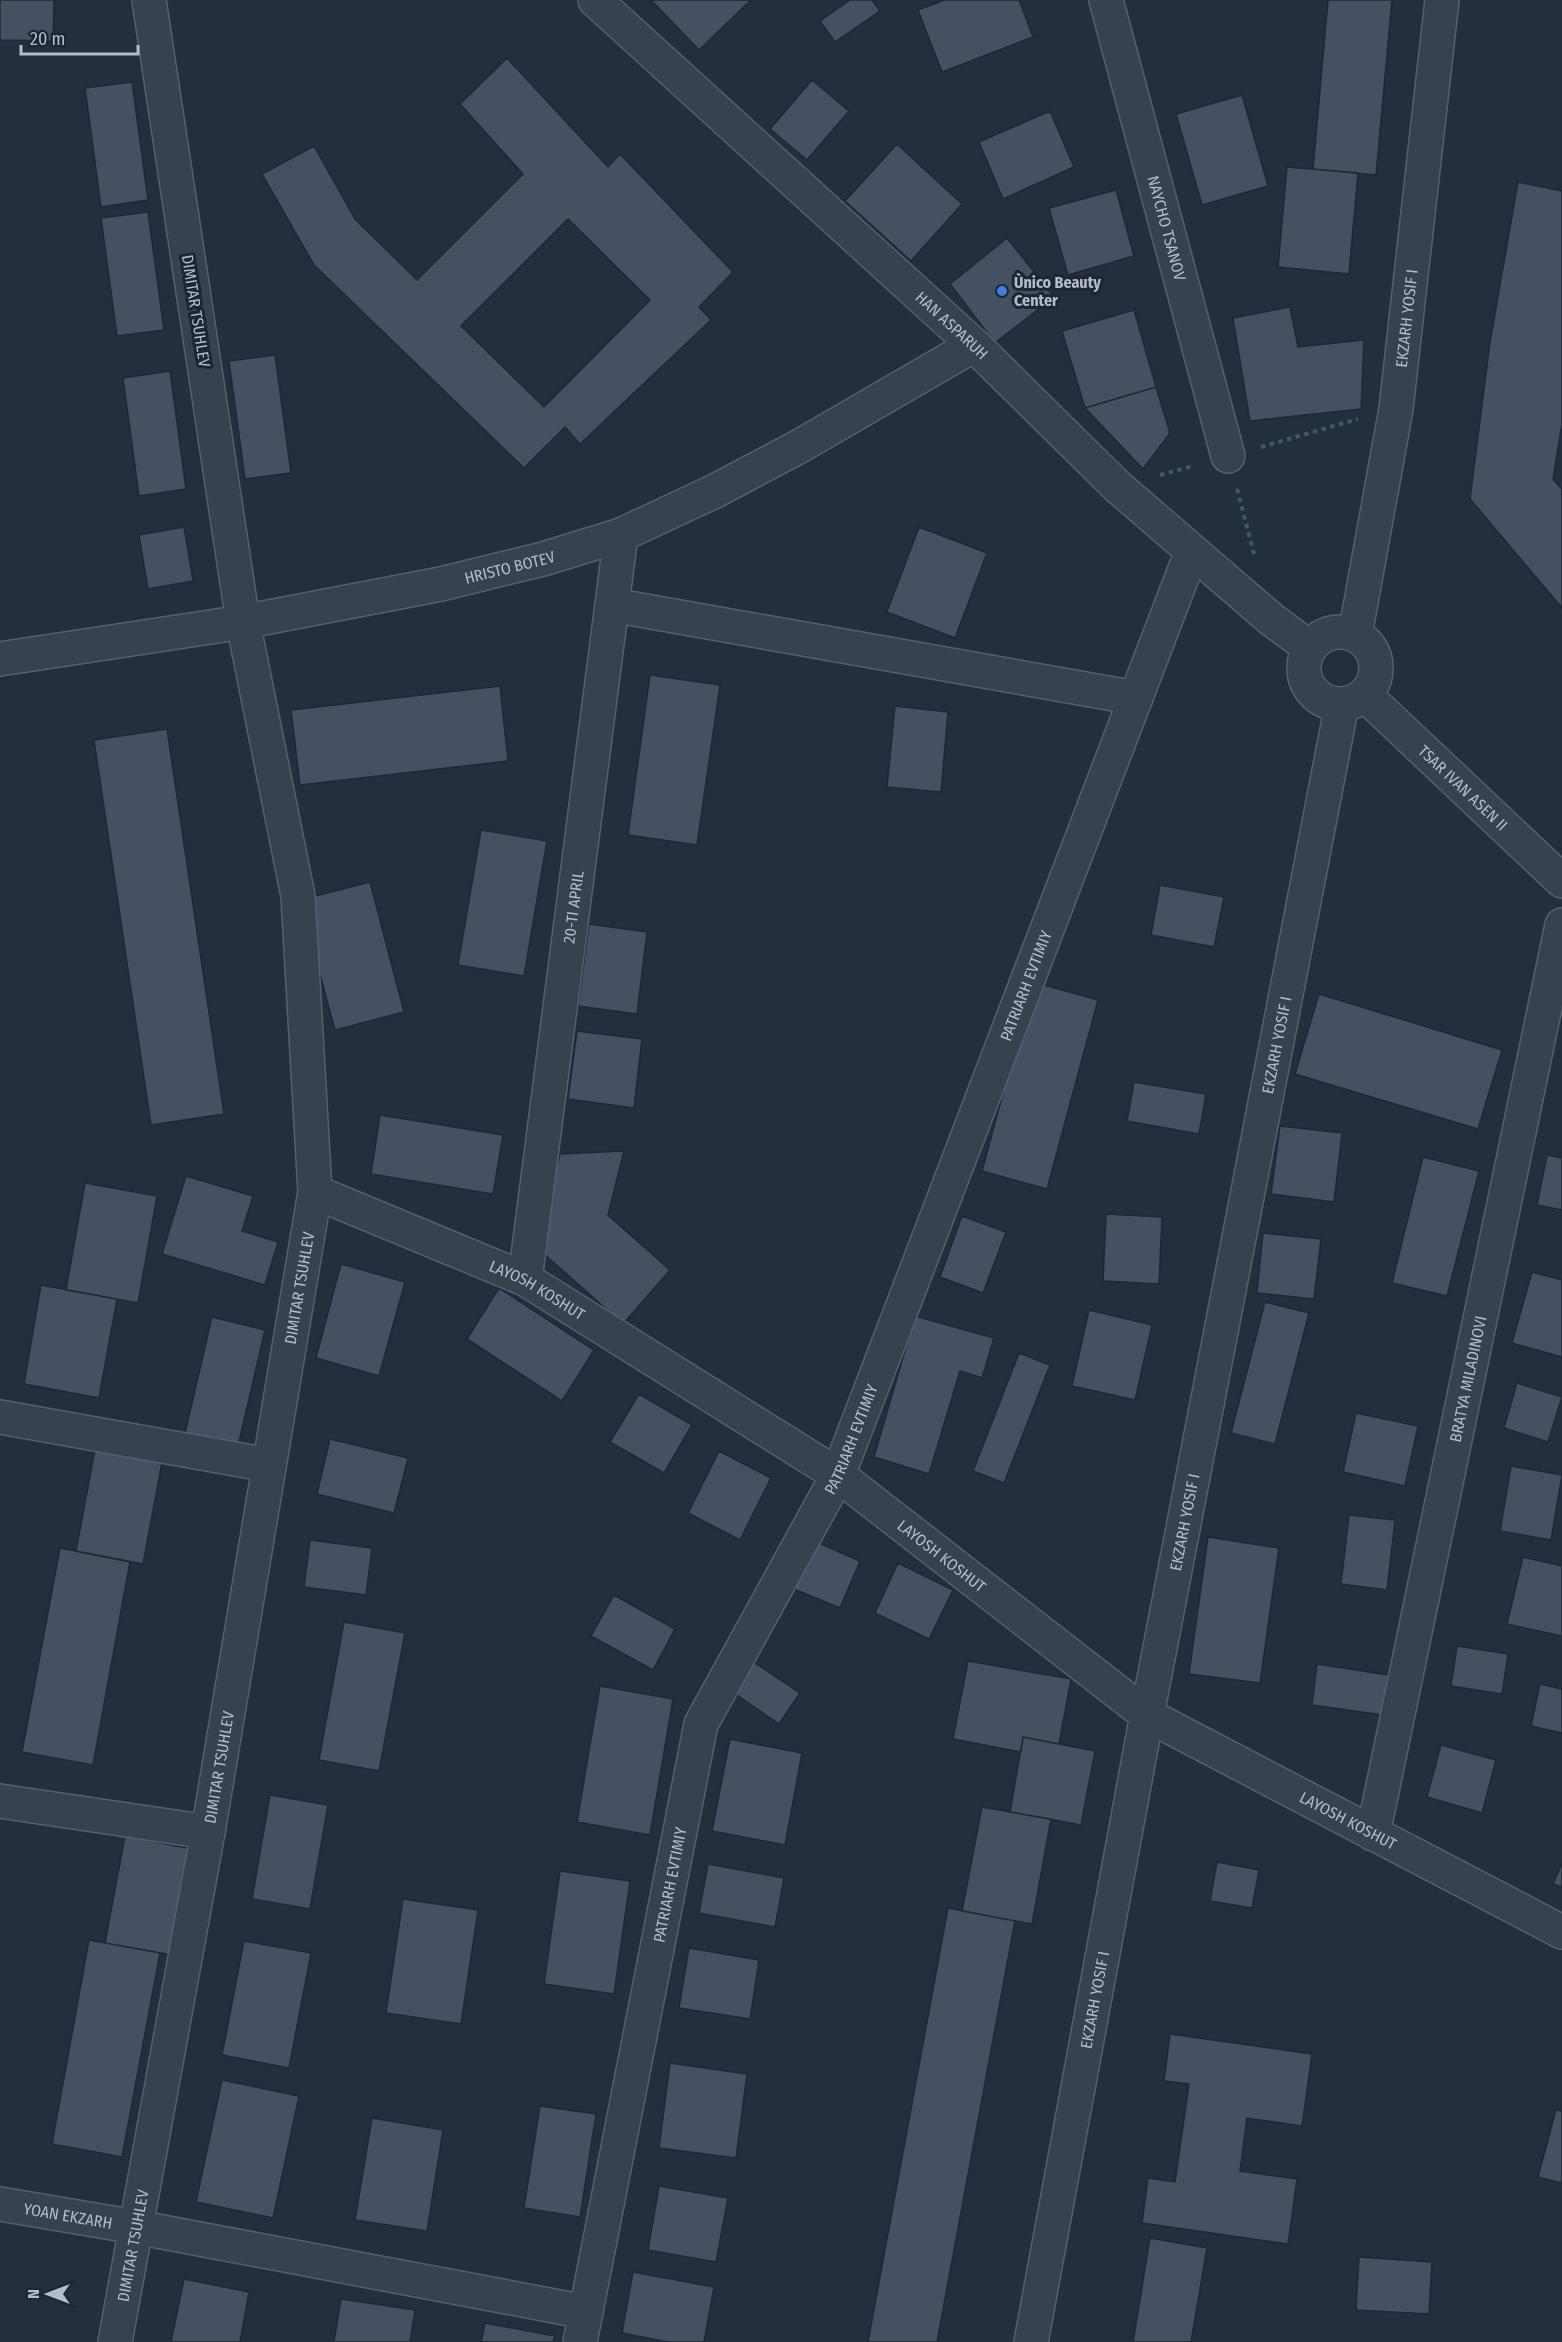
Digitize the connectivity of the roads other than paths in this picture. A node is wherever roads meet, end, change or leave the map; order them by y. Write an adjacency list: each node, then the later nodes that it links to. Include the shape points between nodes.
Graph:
1 (149, 0): 10 (street, DIMITAR TSUHLEV)
2 (595, 0): 5 (street, HAN ASPARUH)
3 (1106, 0): 6 (street, NAYCHO TSANOV)
4 (1442, 0): 11 (street, EKZARH YOSIF I, via 1396,409)
5 (974, 345): 7 (street, HRISTO BOTEV, via 800,446); 8 (street, HAN ASPARUH, via 1118,487)
6 (1228, 456)
7 (621, 535): 9 (street, 20-TI APRIL); 10 (street, HRISTO BOTEV, via 441,584)
8 (1192, 550): 12 (street, HAN ASPARUH); 14 (street, PATRIARH EVTIMIY)
9 (612, 605): 14 (street); 19 (street, 20-TI APRIL)
10 (243, 622): 13 (street, HRISTO BOTEV); 18 (street, DIMITAR TSUHLEV, via 298,896)
11 (1355, 635): 12 (street, via 1330,633); 15 (street, via 1372,651 1376,675)
12 (1310, 648): 15 (street, via 1304,671 1313,692 1322,699)
13 (0, 659)
14 (1136, 698): 22 (street, PATRIARH EVTIMIY)
15 (1353, 700): 16 (street, TSAR IVAN ASEN II); 23 (street, EKZARH YOSIF I)
16 (1562, 881)
17 (1562, 925): 26 (street, BRATYA MILADINOVI)
18 (315, 1192): 19 (street, LAYOSH KOSHUT); 21 (street, DIMITAR TSUHLEV)
19 (525, 1279): 22 (street, LAYOSH KOSHUT)
20 (0, 1418): 21 (street)
21 (269, 1465): 25 (street, DIMITAR TSUHLEV)
22 (838, 1475): 23 (street, LAYOSH KOSHUT); 30 (street, PATRIARH EVTIMIY, via 701,1724)
23 (1147, 1715): 26 (street, LAYOSH KOSHUT); 32 (street, EKZARH YOSIF I)
24 (0, 1801): 25 (street)
25 (208, 1832): 29 (street, DIMITAR TSUHLEV)
26 (1373, 1834): 27 (street, LAYOSH KOSHUT)
27 (1562, 1932)
28 (0, 2204): 29 (street, YOAN EKZARH)
29 (136, 2227): 30 (street, YOAN EKZARH); 31 (street, DIMITAR TSUHLEV)
30 (583, 2327)
31 (115, 2342)
32 (1031, 2342)

